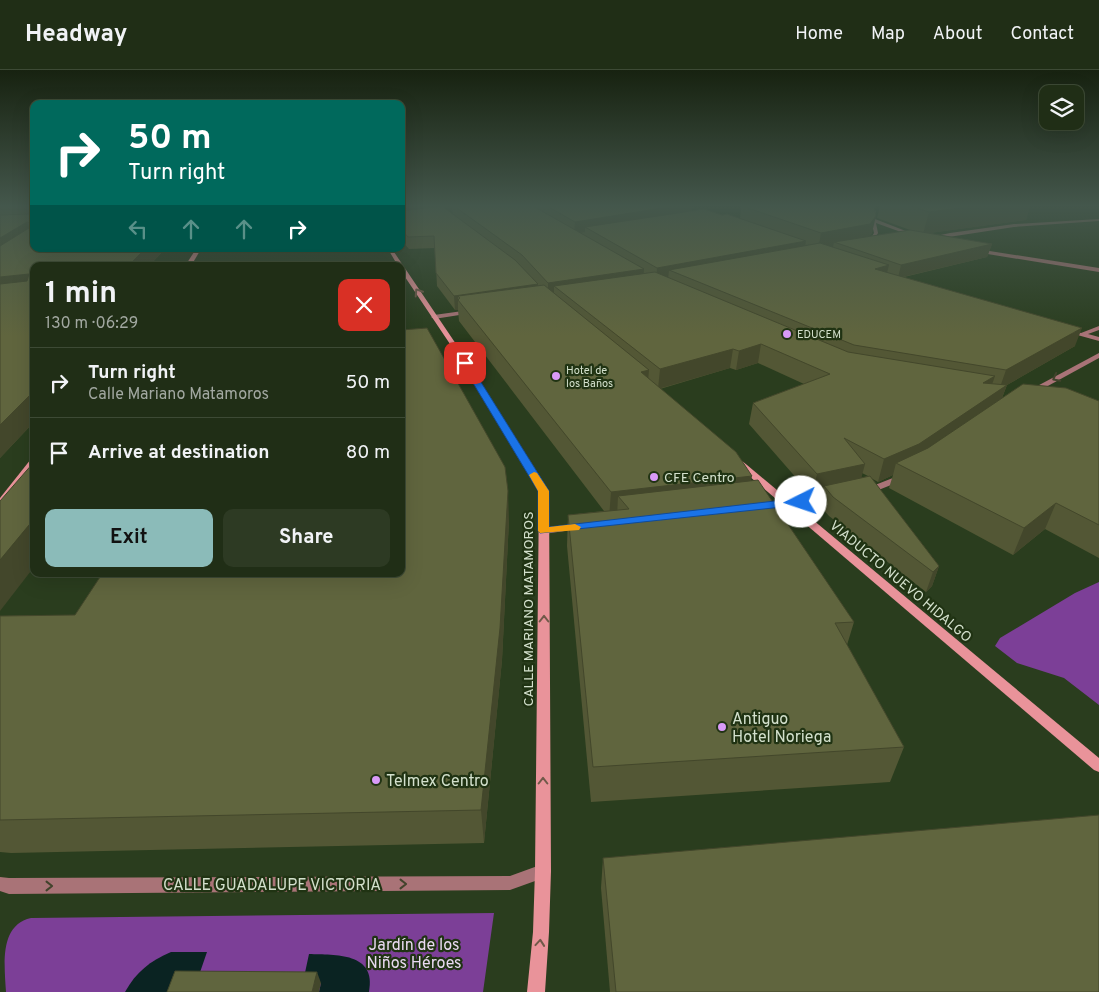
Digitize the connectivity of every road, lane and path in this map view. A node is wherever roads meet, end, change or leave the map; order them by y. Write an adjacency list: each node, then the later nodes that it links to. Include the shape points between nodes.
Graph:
1 (972, 251): 2 (street)
2 (1099, 270)
3 (405, 272): 5 (street, CALLE MARIANO MATAMOROS, one-way to 3)
4 (480, 311): 5 (street)
5 (434, 317): 19 (street, CALLE MARIANO MATAMOROS, via 544,491)
6 (1099, 328): 8 (street)
7 (1061, 330): 8 (street)
8 (1080, 335): 9 (street)
9 (1099, 339)
10 (1099, 355): 11 (street, one-way to 11)
11 (1020, 398)
12 (733, 458): 15 (street, VIADUCTO NUEVO HIDALGO)
13 (30, 466): 16 (street)
14 (908, 474): 15 (street, via 878,487 817,501)
15 (786, 502): 17 (street); 20 (street, VIADUCTO NUEVO HIDALGO)
16 (0, 504)
17 (747, 507)
18 (592, 525): 19 (street)
19 (544, 531): 21 (street, CALLE MARIANO MATAMOROS, one-way to 19)
20 (1099, 766)
21 (543, 872): 22 (street, CALLE GUADALUPE VICTORIA, one-way to 21, via 510,883); 23 (street, CALLE MARIANO MATAMOROS, one-way to 21)
22 (0, 884)
23 (536, 992)

